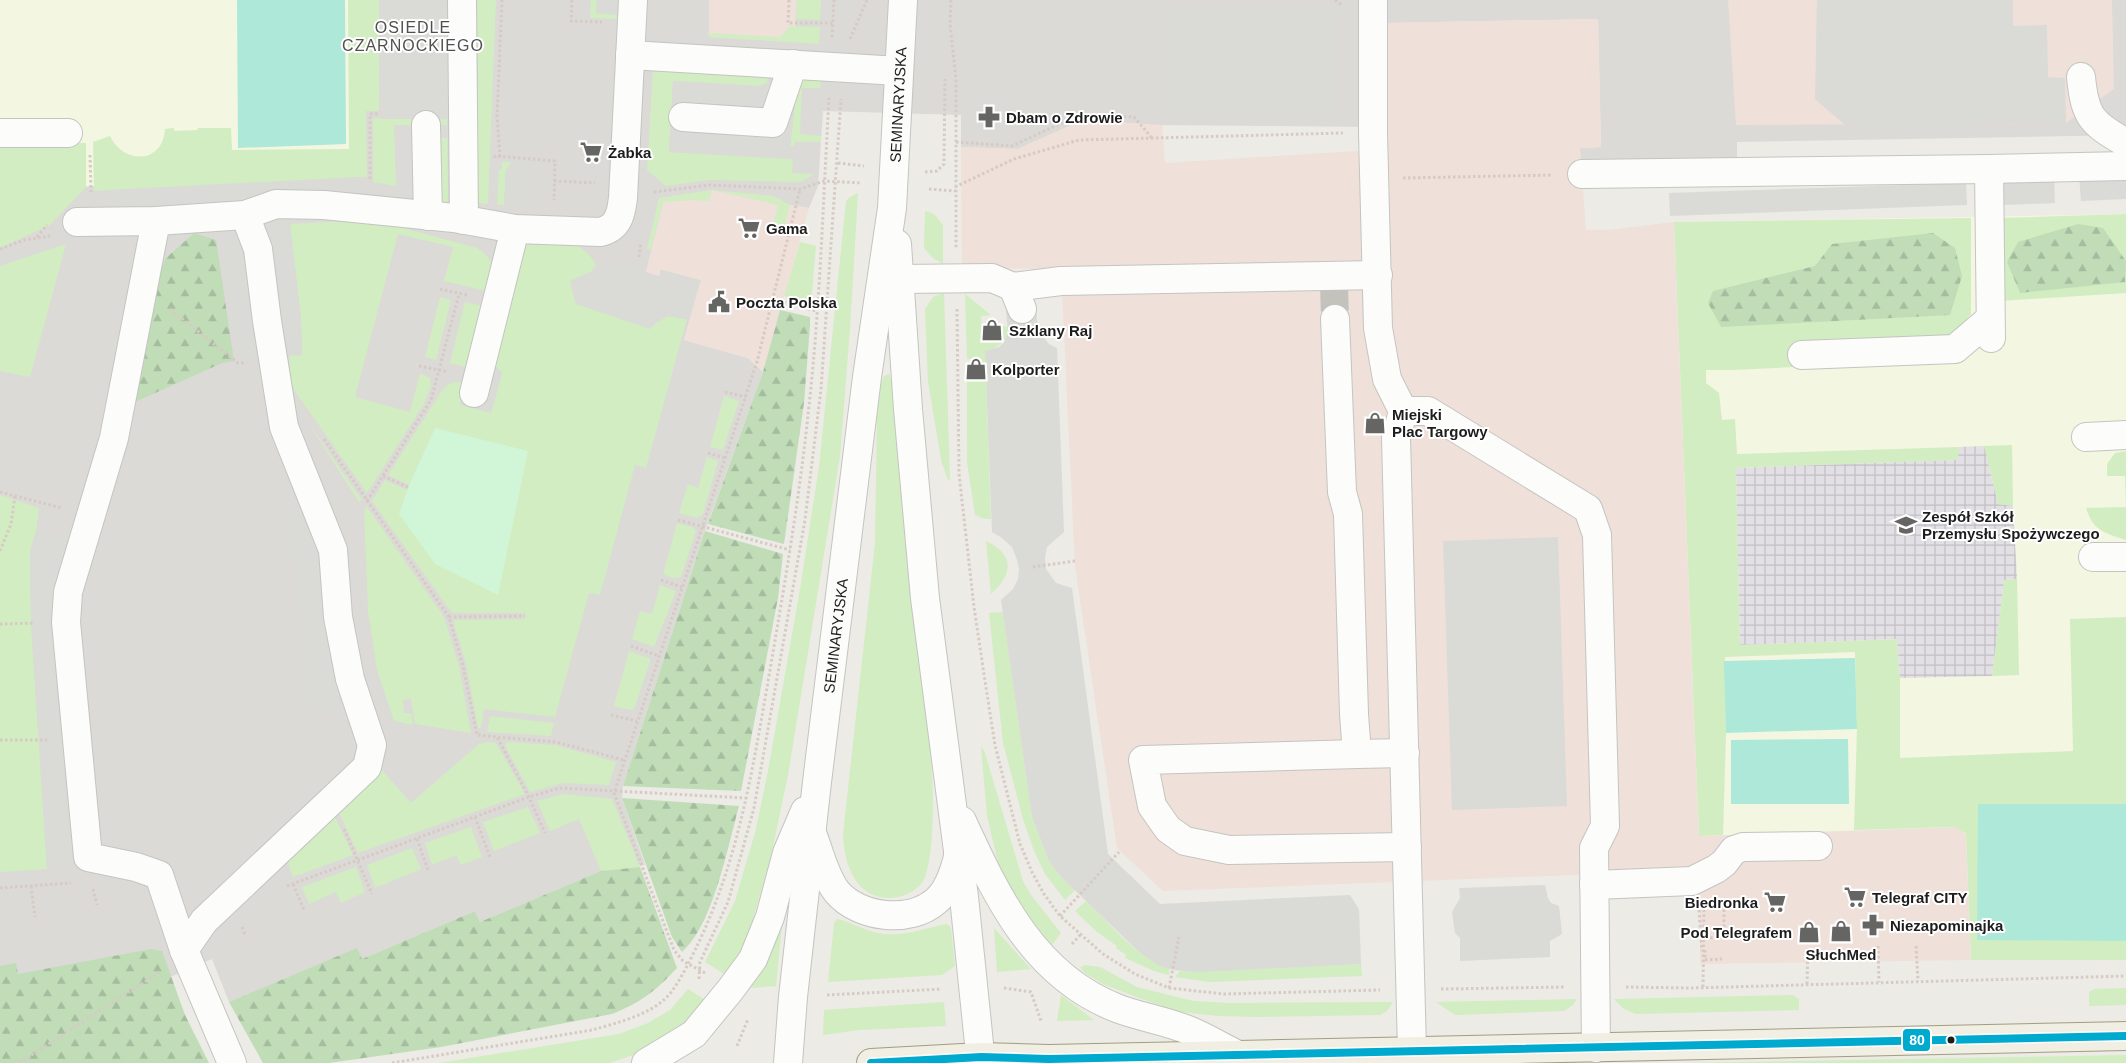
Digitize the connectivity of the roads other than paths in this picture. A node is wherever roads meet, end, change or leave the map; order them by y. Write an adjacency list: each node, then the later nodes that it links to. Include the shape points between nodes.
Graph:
1 (462, 0): 20 (street)
2 (903, 0): 7 (street, SEMINARYJSKA)
3 (1373, 0): 24 (street)
4 (632, 12): 5 (street)
5 (630, 55): 6 (street); 23 (street, via 622,212 617,222 610,230 600,232)
6 (793, 64): 7 (street); 9 (street, via 773,123)
7 (899, 71): 17 (street, SEMINARYJSKA)
8 (2081, 77): 13 (street, via 2087,109 2100,128)
9 (683, 117)
10 (426, 125): 19 (street)
11 (0, 133): 12 (street)
12 (68, 133)
13 (2126, 143)
14 (2126, 166): 15 (street)
15 (1989, 170): 16 (street); 27 (street, via 1990,330 1955,348)
16 (1582, 174)
17 (892, 208): 25 (street, SEMINARYJSKA); 36 (street, SEMINARYJSKA, via 867,377)
18 (245, 215): 19 (street, via 276,204 324,205); 21 (street); 43 (street, via 258,249 284,427 333,550 338,617 350,679 372,745 368,767 204,921)
19 (428, 216): 20 (street)
20 (464, 220): 23 (street)
21 (156, 221): 22 (street); 43 (street, via 114,438 68,592 66,622 88,857 159,875)
22 (84, 222)
23 (514, 229): 28 (street)
24 (1378, 275): 25 (street, via 1334,279 1061,281 1018,298 992,278); 29 (street, via 1379,336 1387,379)
25 (901, 279): 37 (street, SEMINARYJSKA, via 908,409 925,598)
26 (1335, 319): 35 (street, via 1342,492 1348,514)
27 (1802, 355)
28 (474, 393)
29 (1402, 411): 34 (street, via 1396,438); 42 (street, via 1428,411 1588,509 1597,535 1605,826 1594,848)
30 (2126, 435): 31 (street)
31 (2086, 437)
32 (2093, 557): 33 (street)
33 (2126, 557)
34 (1404, 753): 35 (street); 40 (street)
35 (1357, 754): 40 (street, via 1143,760 1152,806 1168,829 1185,841 1229,850)
36 (817, 782): 38 (street, SEMINARYJSKA); 50 (street, via 787,853 770,917 753,959 694,1034)
37 (951, 796): 41 (street, SEMINARYJSKA); 47 (street, via 1010,917 1053,968 1088,994 1119,1009 1188,1030)
38 (812, 832): 41 (street, via 829,880 837,892 847,901 878,914 907,914 936,902 943,894); 51 (street, SEMINARYJSKA)
39 (1818, 846): 42 (street, via 1743,847 1734,850 1716,869 1692,880)
40 (1407, 847): 46 (street)
41 (958, 856): 48 (street, SEMINARYJSKA)
42 (1594, 885): 45 (street)
43 (184, 950): 49 (street)
44 (2126, 1036): 45 (main road)
45 (1596, 1048): 46 (main road)
46 (1412, 1050): 47 (main road)
47 (1236, 1054): 48 (main road)
48 (981, 1060): 52 (main road)
49 (232, 1063)
50 (646, 1063)
51 (788, 1063)
52 (871, 1063)

